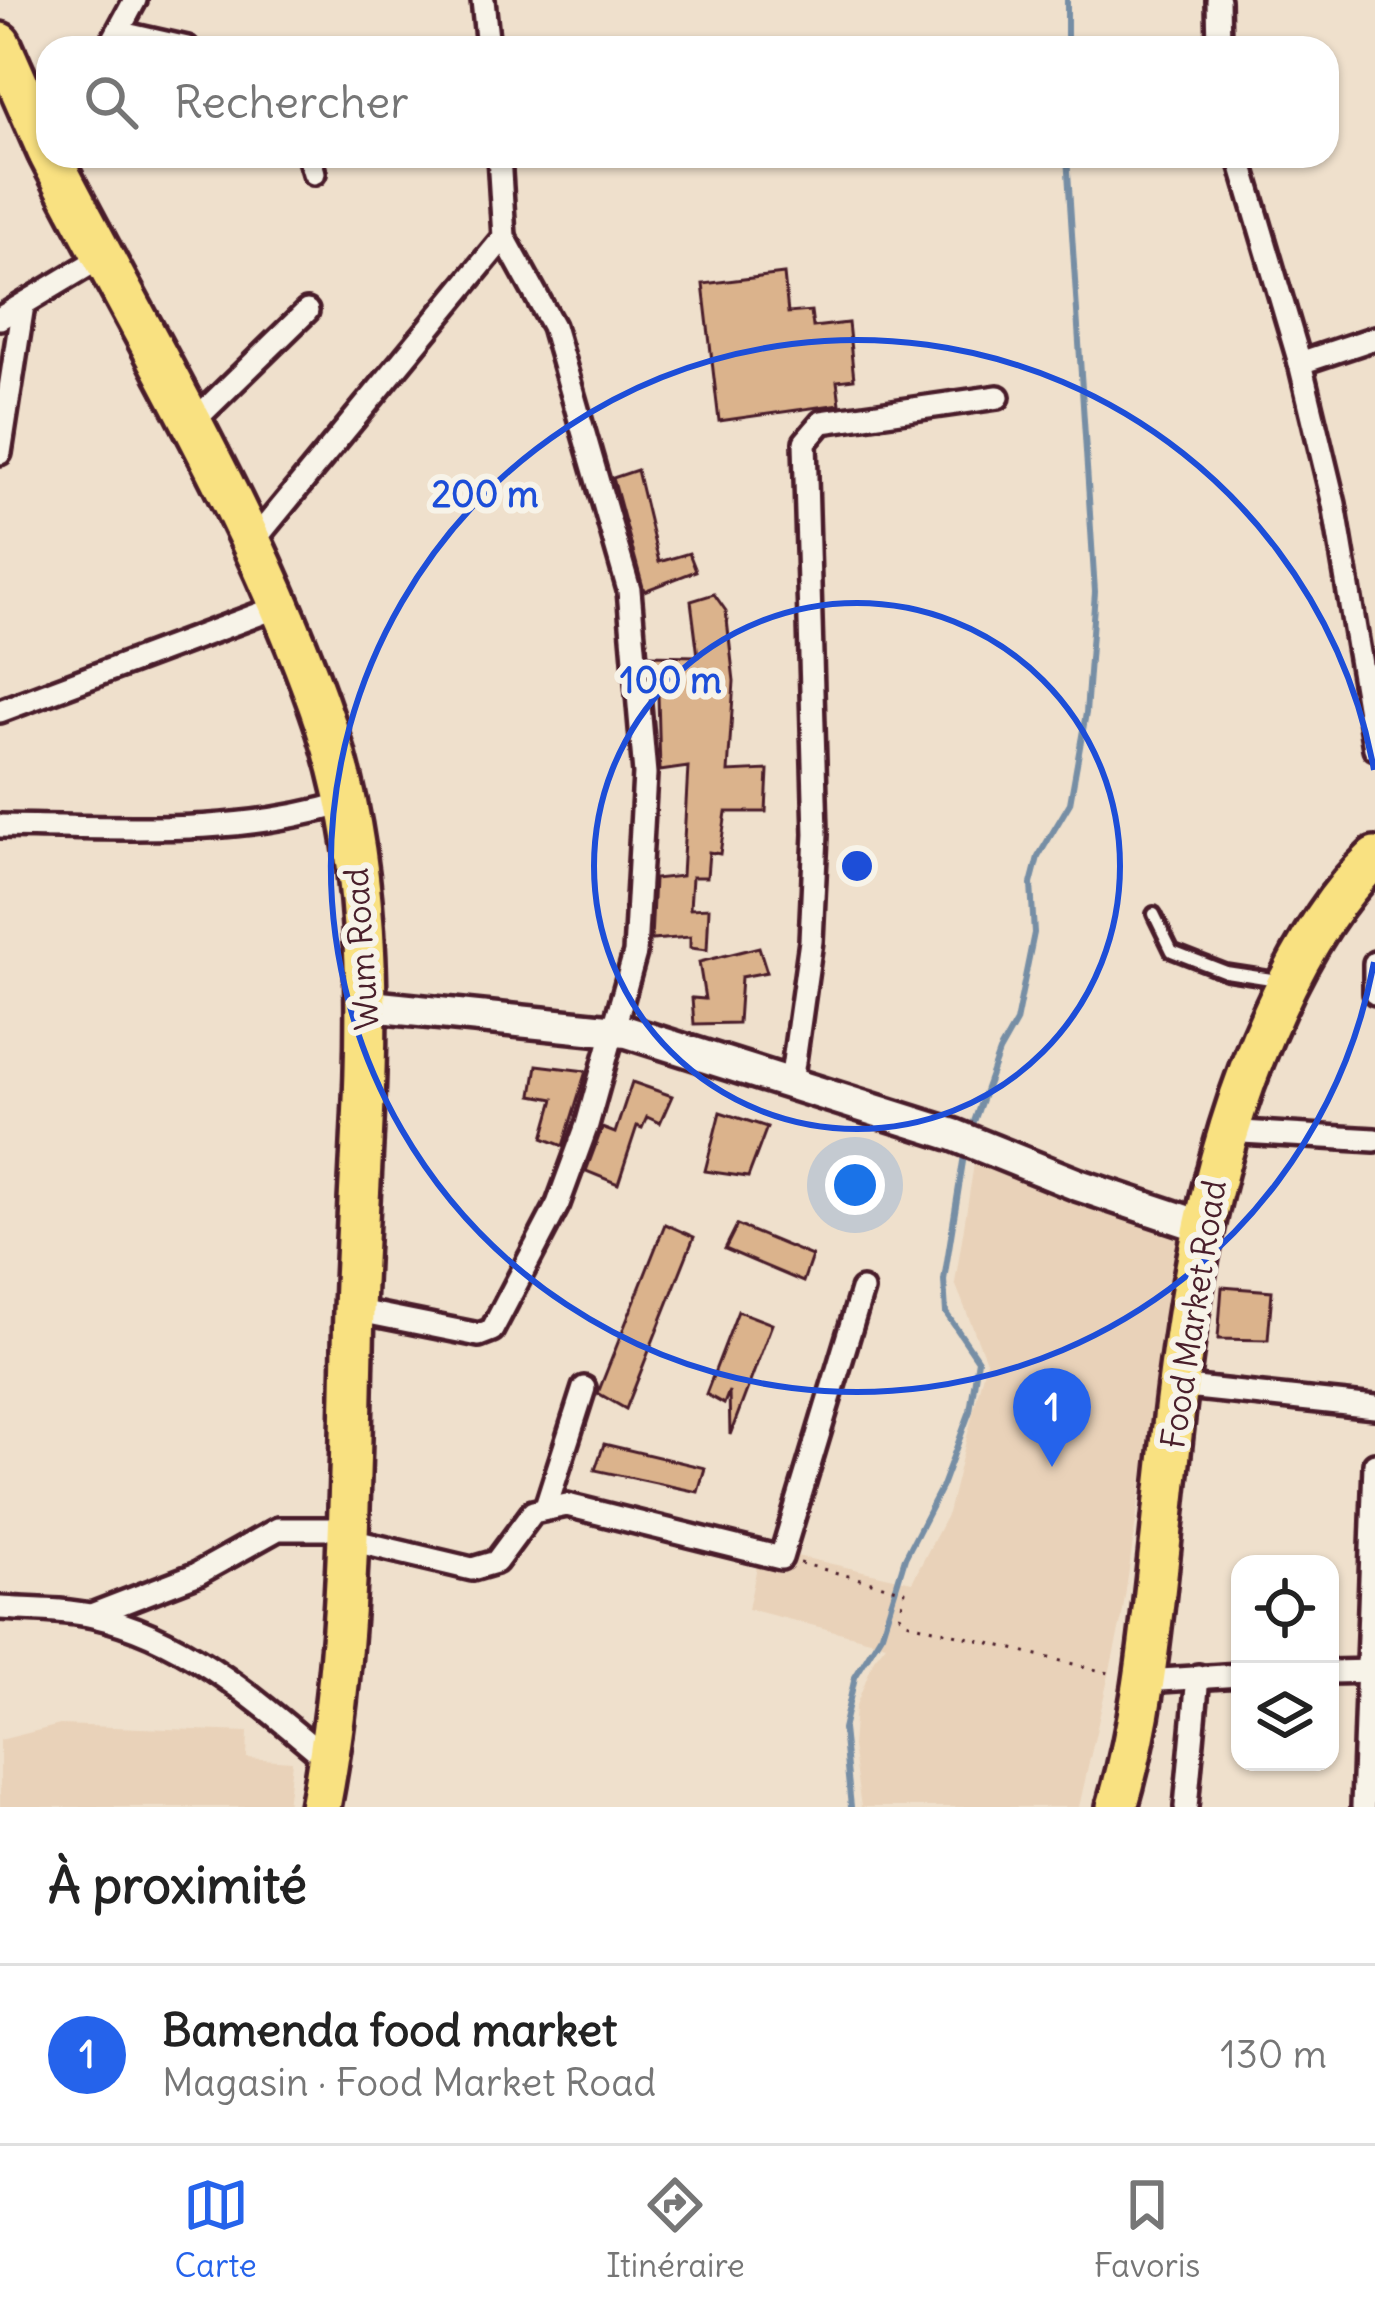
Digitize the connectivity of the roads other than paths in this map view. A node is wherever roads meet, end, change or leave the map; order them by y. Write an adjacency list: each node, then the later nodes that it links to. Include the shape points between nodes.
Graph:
1 (135, 0): 4 (street)
2 (483, 0): 5 (street)
3 (1218, 0): 6 (street)
4 (117, 36)
5 (487, 36)
6 (1219, 36)
7 (0, 43): 8 (highway, Wum Road)
8 (36, 121)
9 (58, 168): 13 (highway, Wum Road)
10 (500, 168): 12 (street)
11 (1243, 168): 18 (street)
12 (504, 237): 22 (street); 34 (street, via 553,326 629,590 645,774 635,953)
13 (102, 257): 14 (street); 20 (highway, Wum Road)
14 (23, 305): 16 (street); 21 (street)
15 (307, 311): 20 (street)
16 (0, 318)
17 (1375, 338): 18 (street)
18 (1300, 363): 25 (street, via 1353,598)
19 (998, 397): 35 (street, via 822,422 805,442 816,834 812,940)
20 (195, 420): 22 (highway, Wum Road)
21 (0, 453)
22 (252, 543): 23 (highway, Wum Road)
23 (278, 607): 24 (street); 26 (highway, Wum Road, via 326,727)
24 (0, 711)
25 (1375, 748)
26 (345, 803): 27 (street, via 215,829); 33 (highway, Wum Road)
27 (0, 826)
28 (1372, 864): 31 (highway, Food Market Road)
29 (1154, 914): 31 (lane, via 1172,951 1226,972)
30 (1375, 963): 32 (street)
31 (1288, 982): 36 (highway, Food Market Road)
32 (1375, 993)
33 (370, 1006): 34 (main road); 40 (highway, Wum Road)
34 (613, 1030): 35 (main road); 40 (street, via 558,1204 492,1330 478,1335)
35 (790, 1083): 38 (main road)
36 (1225, 1131): 37 (street); 38 (highway, Food Market Road)
37 (1375, 1140)
38 (1202, 1226): 41 (highway, Food Market Road)
39 (862, 1291): 45 (street, via 781,1558 567,1505)
40 (354, 1310): 46 (highway, Wum Road)
41 (1177, 1386): 43 (street); 53 (highway, Food Market Road)
42 (584, 1388): 45 (street)
43 (1375, 1407)
44 (1375, 1464): 49 (street)
45 (546, 1507): 46 (street, via 525,1519 496,1562 472,1569)
46 (350, 1534): 48 (street, via 278,1529 197,1574); 54 (highway, Wum Road)
47 (0, 1608): 48 (street)
48 (91, 1615): 54 (street, via 155,1636 245,1690)
49 (1372, 1671): 50 (street); 58 (street)
50 (1339, 1672)
51 (1231, 1675): 52 (street)
52 (1198, 1676): 53 (street); 57 (street)
53 (1145, 1682): 56 (highway, Food Market Road)
54 (329, 1761): 55 (highway, Wum Road)
55 (320, 1807)
56 (1117, 1807)
57 (1186, 1807)
58 (1363, 1807)

